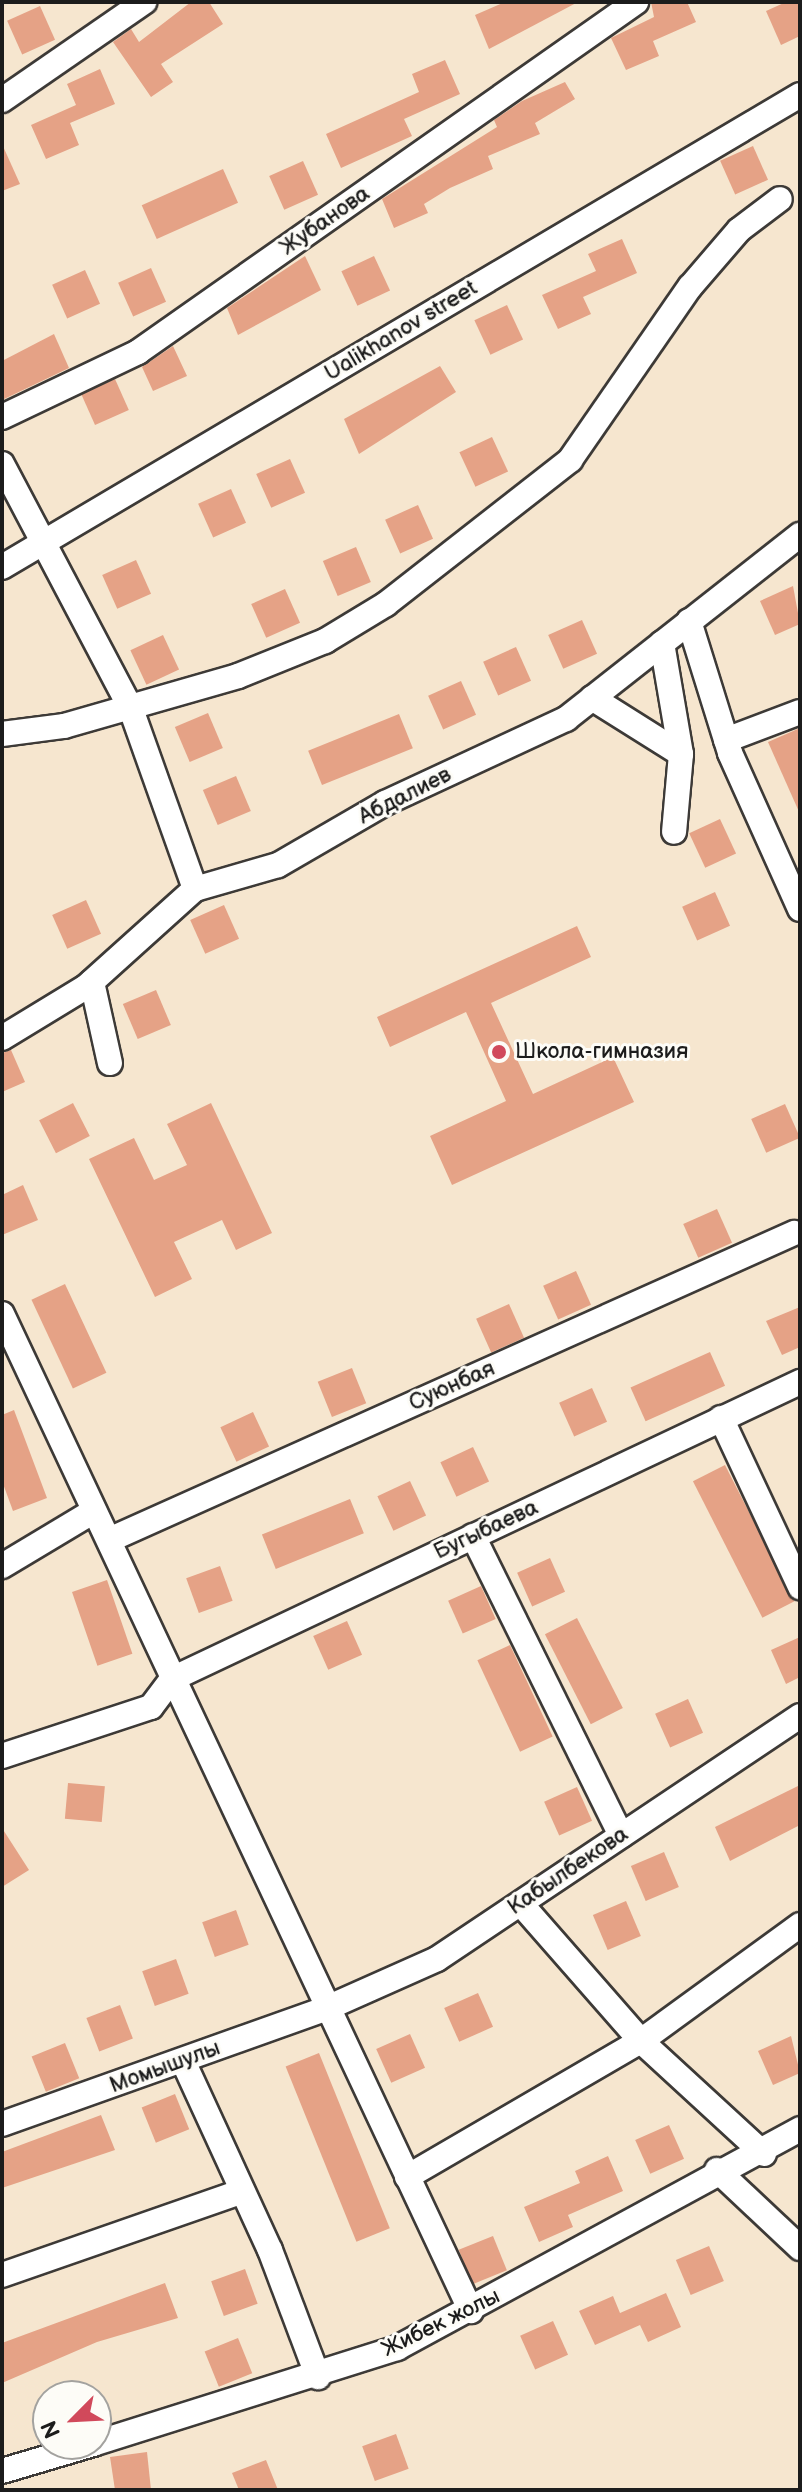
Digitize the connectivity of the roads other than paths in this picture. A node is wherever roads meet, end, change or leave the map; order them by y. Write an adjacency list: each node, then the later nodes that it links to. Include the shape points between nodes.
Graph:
1 (144, 2): 4 (street)
2 (636, 2): 6 (street, Жубанова, via 138,352)
3 (800, 95): 9 (street, Ualikhanov street)
4 (2, 100)
5 (780, 199): 14 (street, via 739,230 690,287 622,393 558,469 386,604 325,641)
6 (2, 417)
7 (2, 464): 9 (street)
8 (800, 535): 11 (street, Абдалиев)
9 (42, 543): 10 (street, Ualikhanov street); 14 (street)
10 (2, 567)
11 (689, 621): 12 (street, Абдалиев); 17 (street)
12 (662, 643): 13 (street, Абдалиев); 18 (street)
13 (592, 698): 18 (street); 20 (street, Абдалиев, via 566,719 385,803 278,865)
14 (131, 709): 16 (street); 20 (street)
15 (800, 712): 17 (street)
16 (2, 734)
17 (726, 740): 21 (street)
18 (681, 754): 19 (street)
19 (674, 832)
20 (195, 889): 22 (street, Абдалиев)
21 (800, 909)
22 (92, 982): 23 (street, Абдалиев); 24 (street)
23 (2, 1038)
24 (110, 1063)
25 (798, 1232): 31 (street, Суюнбая)
26 (2, 1314): 29 (street)
27 (800, 1382): 28 (street, Бугыбаева)
28 (721, 1418): 30 (street, Бугыбаева); 33 (street)
29 (94, 1511): 31 (street); 32 (street)
30 (473, 1536): 34 (street, Бугыбаева); 37 (street)
31 (109, 1540): 34 (street)
32 (2, 1566)
33 (800, 1587)
34 (172, 1679): 36 (street, via 151,1707); 40 (street)
35 (800, 1716): 37 (street, Кабылбекова)
36 (2, 1756)
37 (621, 1835): 38 (street, Кабылбекова)
38 (521, 1904): 40 (street, Кабылбекова, via 437,1959); 41 (street)
39 (800, 1925): 41 (street)
40 (327, 2008): 42 (street, Момышулы); 47 (street)
41 (641, 2041): 45 (street); 47 (street)
42 (183, 2061): 43 (street, Момышулы); 48 (street)
43 (2, 2124)
44 (800, 2129): 45 (street, Жибек жолы)
45 (764, 2154): 46 (street, Жибек жолы)
46 (717, 2170): 49 (street); 52 (street, Жибек жолы)
47 (407, 2177): 52 (street)
48 (240, 2192): 51 (street); 53 (street)
49 (788, 2229): 50 (street)
50 (800, 2248)
51 (2, 2275)
52 (471, 2311): 53 (street, Жибек жолы)
53 (318, 2377): 54 (street, Жибек жолы)
54 (112, 2439)
55 (39, 2460): 56 (street, Жибек жолы)
56 (2, 2471)

